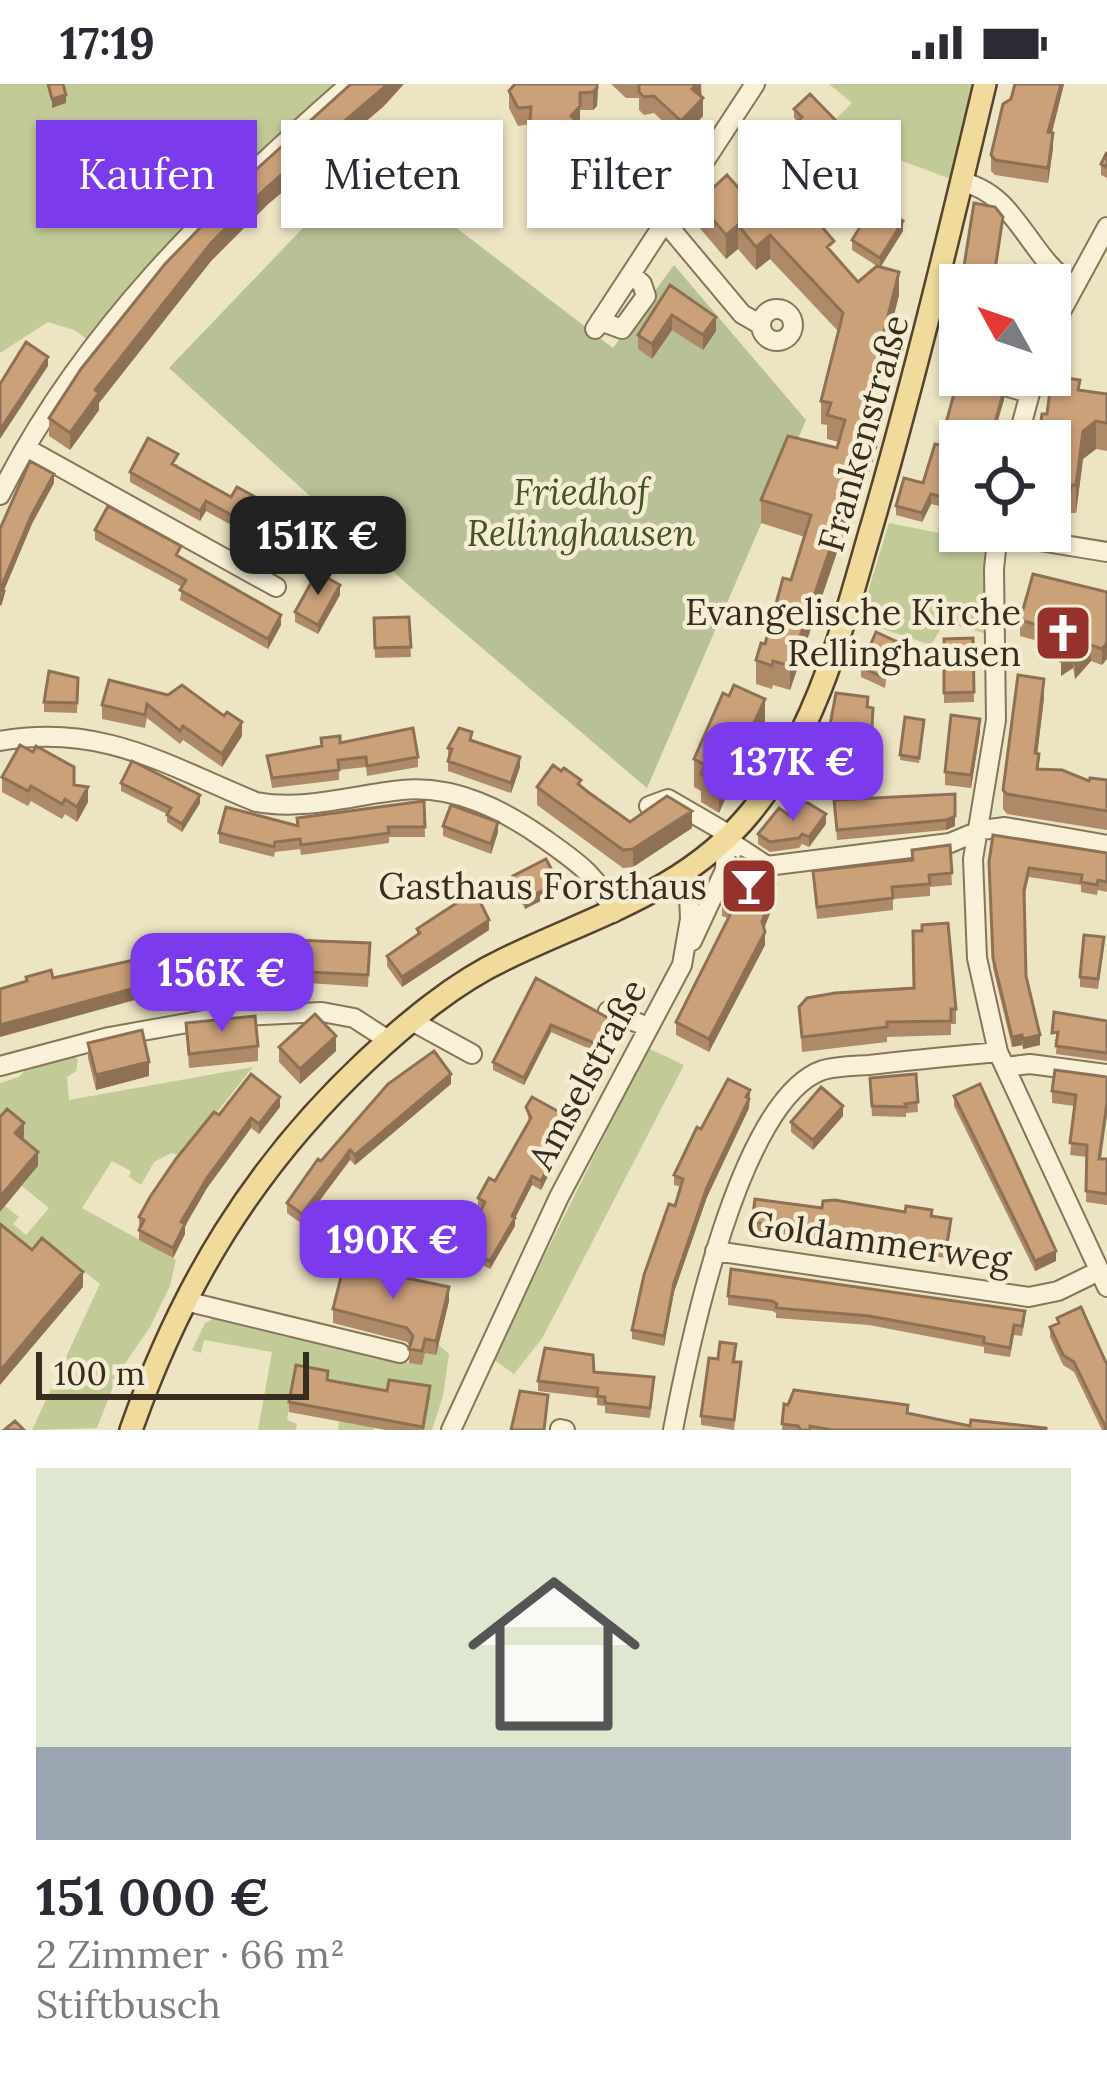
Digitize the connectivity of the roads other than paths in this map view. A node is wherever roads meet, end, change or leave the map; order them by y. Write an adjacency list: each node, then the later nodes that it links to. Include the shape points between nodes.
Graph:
1 (350, 84): 13 (street, via 182,239)
2 (755, 84): 4 (street)
3 (985, 84): 5 (main road, Frankenstraße)
4 (714, 147)
5 (961, 182): 9 (street, via 981,185 1051,271); 22 (main road, Frankenstraße, via 833,660 800,736)
6 (1107, 227): 9 (street)
7 (661, 228): 11 (street)
8 (670, 228): 12 (street, via 742,314)
9 (1073, 285): 10 (street)
10 (1071, 289)
11 (598, 325)
12 (761, 325)
13 (26, 448): 14 (street); 18 (street)
14 (0, 495)
15 (1071, 545): 16 (street)
16 (1107, 551)
17 (997, 552): 21 (street, via 996,720)
18 (276, 586)
19 (0, 741): 25 (street, via 56,735 125,747 275,806 411,790 466,797 511,816 566,855 598,881)
20 (649, 806): 22 (street, via 668,799)
21 (981, 830): 22 (street, via 950,843 767,866); 23 (street); 32 (street, via 973,859 977,958)
22 (728, 837): 24 (main road, Frankenstraße); 26 (street, via 725,870)
23 (1107, 845)
24 (688, 871): 25 (main road, Frankenstraße); 26 (street, Amselstraße)
25 (613, 913): 28 (main road, Frankenstraße, via 505,958)
26 (687, 952): 29 (street, Amselstraße)
27 (608, 1011): 29 (street)
28 (412, 1021): 30 (main road, Frankenstraße); 31 (street)
29 (648, 1027): 40 (street, Amselstraße)
30 (388, 1040): 33 (street, via 354,1018 322,1012 221,1018 109,1036); 37 (main road, Frankenstraße, via 274,1157)
31 (472, 1054)
32 (1002, 1059): 34 (street); 35 (street, via 823,1070 805,1081 766,1130); 36 (street)
33 (0, 1066)
34 (1107, 1074)
35 (715, 1251): 36 (street, Goldammerweg, via 1030,1297); 41 (street)
36 (1103, 1279)
37 (185, 1301): 38 (street); 39 (main road, Frankenstraße)
38 (400, 1354)
39 (131, 1430)
40 (451, 1430)
41 (674, 1430)

